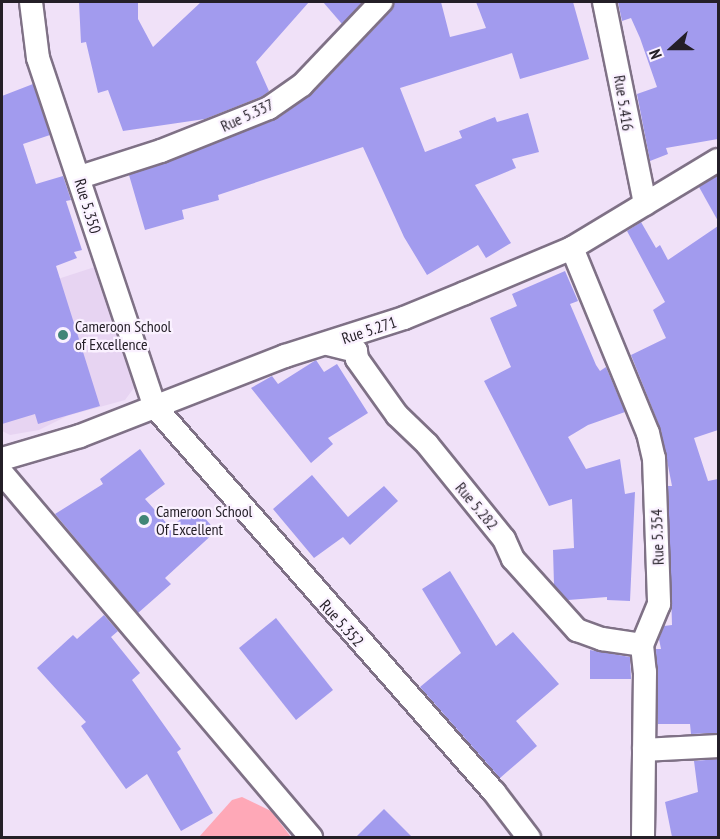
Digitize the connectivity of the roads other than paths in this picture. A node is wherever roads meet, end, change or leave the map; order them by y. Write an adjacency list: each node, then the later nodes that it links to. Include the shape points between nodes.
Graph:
1 (31, 2): 5 (street, Rue 5.350, via 38,58)
2 (381, 2): 5 (street, Rue 5.337, via 302,85 268,108 161,151)
3 (604, 2): 6 (street, Rue 5.416)
4 (718, 160): 6 (street, Rue 5.271)
5 (80, 177): 9 (street, Rue 5.350)
6 (645, 204): 7 (street, Rue 5.271)
7 (572, 248): 8 (street, Rue 5.271, via 404,318); 12 (street, Rue 5.354, via 648,433 654,458 659,604)
8 (328, 344): 9 (street, Rue 5.271, via 285,356); 12 (street, Rue 5.282, via 356,351 357,359 397,415 427,444 504,539 513,559 577,630 602,639)
9 (155, 407): 10 (street, Rue 5.271, via 80,436); 16 (street, Rue 5.352, via 494,792)
10 (2, 459)
11 (2, 473): 15 (street)
12 (642, 645): 14 (street, Rue 5.354)
13 (718, 746): 14 (street)
14 (644, 750): 17 (street, Rue 5.354)
15 (311, 837)
16 (529, 837)
17 (643, 837)

